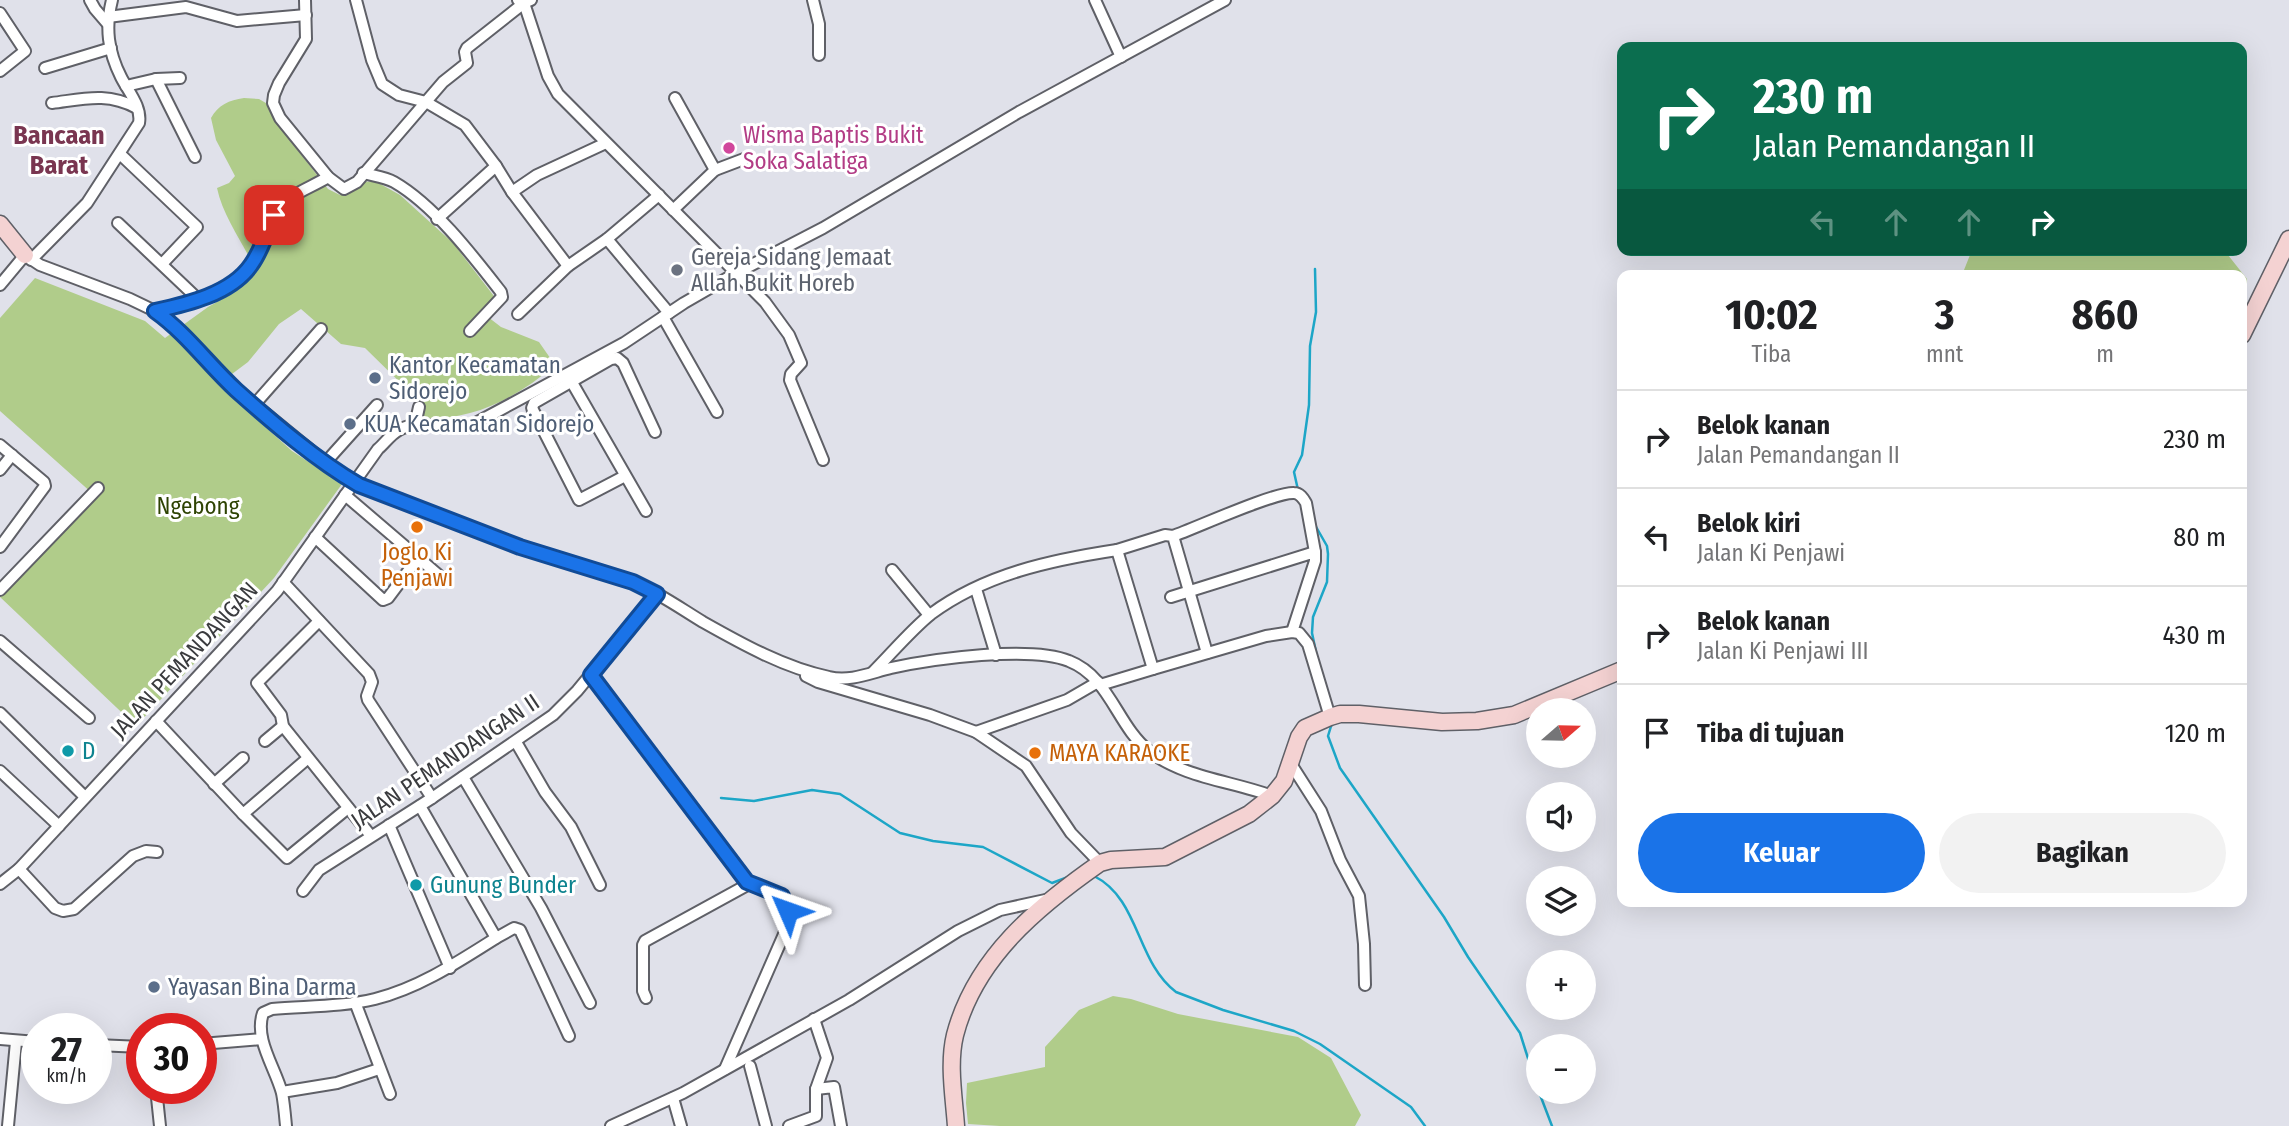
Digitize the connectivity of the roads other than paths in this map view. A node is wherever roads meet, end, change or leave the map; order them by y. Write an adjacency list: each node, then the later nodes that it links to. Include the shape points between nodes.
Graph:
1 (90, 0): 11 (street)
2 (112, 0): 11 (street)
3 (305, 0): 10 (street)
4 (356, 0): 21 (street, via 382,84)
5 (813, 0): 13 (street, via 820,24)
6 (1095, 0): 14 (street)
7 (1225, 0): 14 (street)
8 (525, 1): 21 (street, via 466,50 467,64); 24 (street, via 555,90)
9 (0, 13): 16 (street, via 25,51)
10 (306, 15): 11 (street, via 237,21 186,7); 31 (street, via 306,39 279,83 273,103)
11 (107, 20): 12 (street)
12 (111, 48): 15 (street); 19 (street)
13 (818, 55)
14 (1121, 57): 43 (street)
15 (45, 68)
16 (0, 71)
17 (180, 78): 18 (street)
18 (156, 79): 19 (street); 26 (street)
19 (126, 86): 23 (street)
20 (675, 98): 29 (street)
21 (426, 102): 28 (street, via 465,125); 30 (street)
22 (52, 103): 23 (street, via 106,97)
23 (137, 108): 25 (street, via 139,123)
24 (606, 143): 32 (street, via 537,175); 33 (street)
25 (120, 154): 40 (street, via 87,202); 41 (street, via 197,227)
26 (195, 157)
27 (744, 159): 29 (street)
28 (496, 166): 32 (street); 35 (street)
29 (715, 170): 34 (street)
30 (363, 173): 31 (street, via 344,189); 35 (street, via 395,183)
31 (328, 177): 45 (street, via 281,205 246,271)
32 (512, 192): 42 (street)
33 (659, 195): 34 (street); 38 (street)
34 (673, 210): 43 (street)
35 (438, 219): 51 (street, via 502,295)
36 (118, 223): 41 (street)
37 (0, 224): 40 (street)
38 (607, 239): 42 (street); 48 (street)
39 (2289, 239): 49 (street)
40 (28, 257): 44 (street); 46 (street)
41 (162, 264): 45 (street)
42 (568, 266): 47 (street)
43 (736, 273): 48 (street); 61 (street, via 789,335 800,366 790,380)
44 (0, 285)
45 (199, 300): 46 (street)
46 (155, 311): 53 (street)
47 (517, 314)
48 (666, 315): 52 (street); 56 (street)
49 (2247, 325)
50 (321, 329): 53 (street)
51 (470, 331)
52 (570, 378): 57 (street, via 474,424 454,428); 58 (street, via 611,359 619,360); 64 (street); 64 (street, via 532,405 577,497 584,499)
53 (254, 405): 62 (street)
54 (377, 405): 62 (street)
55 (419, 407): 57 (street)
56 (717, 412)
57 (415, 425): 65 (street, JALAN PEMANDANGAN, via 396,432)
58 (655, 432)
59 (0, 445): 60 (street)
60 (12, 455): 63 (street); 71 (street, via 45,486)
61 (823, 460)
62 (325, 463): 65 (street)
63 (0, 470)
64 (625, 476): 68 (street)
65 (354, 482): 67 (street, JALAN PEMANDANGAN); 82 (street)
66 (98, 488): 79 (street)
67 (345, 495): 69 (street, JALAN PEMANDANGAN); 74 (street)
68 (646, 511)
69 (315, 537): 74 (street, via 383,600); 78 (street, JALAN PEMANDANGAN)
70 (1173, 537): 72 (street); 73 (street, via 1293,493 1304,499); 81 (street)
71 (0, 547)
72 (1117, 550): 80 (street, via 1027,567); 91 (street)
73 (1315, 552): 81 (street); 86 (street)
74 (418, 558): 77 (street)
75 (892, 570): 84 (street)
76 (0, 571): 79 (street)
77 (442, 579)
78 (283, 582): 85 (street); 99 (street, JALAN PEMANDANGAN)
79 (4, 585)
80 (976, 589): 84 (street); 89 (street)
81 (1188, 592): 83 (street); 88 (street)
82 (657, 594): 90 (street, via 735,640); 94 (street, JALAN PEMANDANGAN II)
83 (1171, 597)
84 (929, 615): 93 (street)
85 (319, 621): 100 (street, via 258,682 281,715); 112 (street, via 369,674 368,700)
86 (1292, 632): 88 (street); 97 (street, via 1308,644)
87 (0, 641): 98 (street)
88 (1207, 653): 91 (street)
89 (996, 655): 93 (street, via 918,663); 95 (street, via 1043,654 1068,660)
90 (799, 669): 93 (street, via 843,679); 101 (street, via 818,682)
91 (1153, 669): 95 (street)
92 (1617, 672): 97 (street, via 1514,715 1478,721)
93 (871, 674)
94 (591, 675): 103 (street, JALAN PEMANDANGAN II, via 553,715); 123 (street)
95 (1099, 683): 101 (street, via 1067,700); 110 (street, via 1149,750 1186,771)
96 (0, 713): 111 (street)
97 (1331, 717): 106 (street, via 1305,729)
98 (89, 718)
99 (156, 721): 109 (street); 111 (street, JALAN PEMANDANGAN)
100 (283, 726): 102 (street); 105 (street)
101 (976, 732): 120 (street, via 1026,766 1071,833)
102 (265, 741)
103 (516, 742): 108 (street, JALAN PEMANDANGAN II); 124 (street, via 571,827)
104 (243, 758): 109 (street)
105 (307, 759): 114 (street); 115 (street)
106 (1292, 764): 110 (street); 129 (street, via 1321,811 1359,896)
107 (0, 771): 117 (street)
108 (463, 778): 112 (street, JALAN PEMANDANGAN II); 132 (street, via 541,908)
109 (214, 783): 115 (street)
110 (1272, 796): 120 (street, via 1249,814 1165,857)
111 (85, 797): 117 (street, JALAN PEMANDANGAN)
112 (432, 798): 113 (street, JALAN PEMANDANGAN II)
113 (420, 806): 116 (street, JALAN PEMANDANGAN II); 127 (street)
114 (348, 808): 115 (street, via 288,858); 118 (street)
115 (243, 814)
116 (389, 825): 118 (street, JALAN PEMANDANGAN II); 128 (street)
117 (59, 826): 121 (street, JALAN PEMANDANGAN)
118 (371, 836): 125 (street, JALAN PEMANDANGAN II, via 317,872)
119 (157, 852): 121 (street, via 146,850 133,856 74,909 63,911)
120 (1100, 863): 126 (street)
121 (19, 869): 122 (street, JALAN PEMANDANGAN)
122 (0, 884)
123 (750, 884): 130 (street, via 644,942); 142 (street, via 782,896 787,925)
124 (600, 885)
125 (303, 891)
126 (1053, 899): 133 (street, via 1000,911 958,932); 156 (street, via 1002,945 964,1009 952,1064)
127 (496, 938): 128 (street); 134 (street, via 519,929)
128 (450, 968): 131 (street, via 394,993)
129 (1365, 985)
130 (646, 998)
131 (355, 1002): 136 (street, via 267,1010 261,1018); 141 (street)
132 (590, 1003)
133 (814, 1019): 142 (street); 143 (street, via 827,1058)
134 (569, 1036)
135 (0, 1039): 137 (street)
136 (262, 1039): 139 (street); 144 (street)
137 (16, 1041): 138 (street); 148 (street)
138 (21, 1041)
139 (217, 1043)
140 (750, 1066): 153 (street)
141 (379, 1069): 144 (street, via 337,1083); 145 (street)
142 (725, 1069): 146 (street)
143 (816, 1089): 154 (street, via 816,1117); 155 (street, via 834,1087)
144 (282, 1092): 150 (street)
145 (390, 1094)
146 (673, 1098): 151 (street); 152 (street)
147 (158, 1104): 149 (street)
148 (8, 1126)
149 (160, 1126)
150 (286, 1126)
151 (611, 1126)
152 (681, 1126)
153 (766, 1126)
154 (789, 1126)
155 (841, 1126)
156 (957, 1126)

